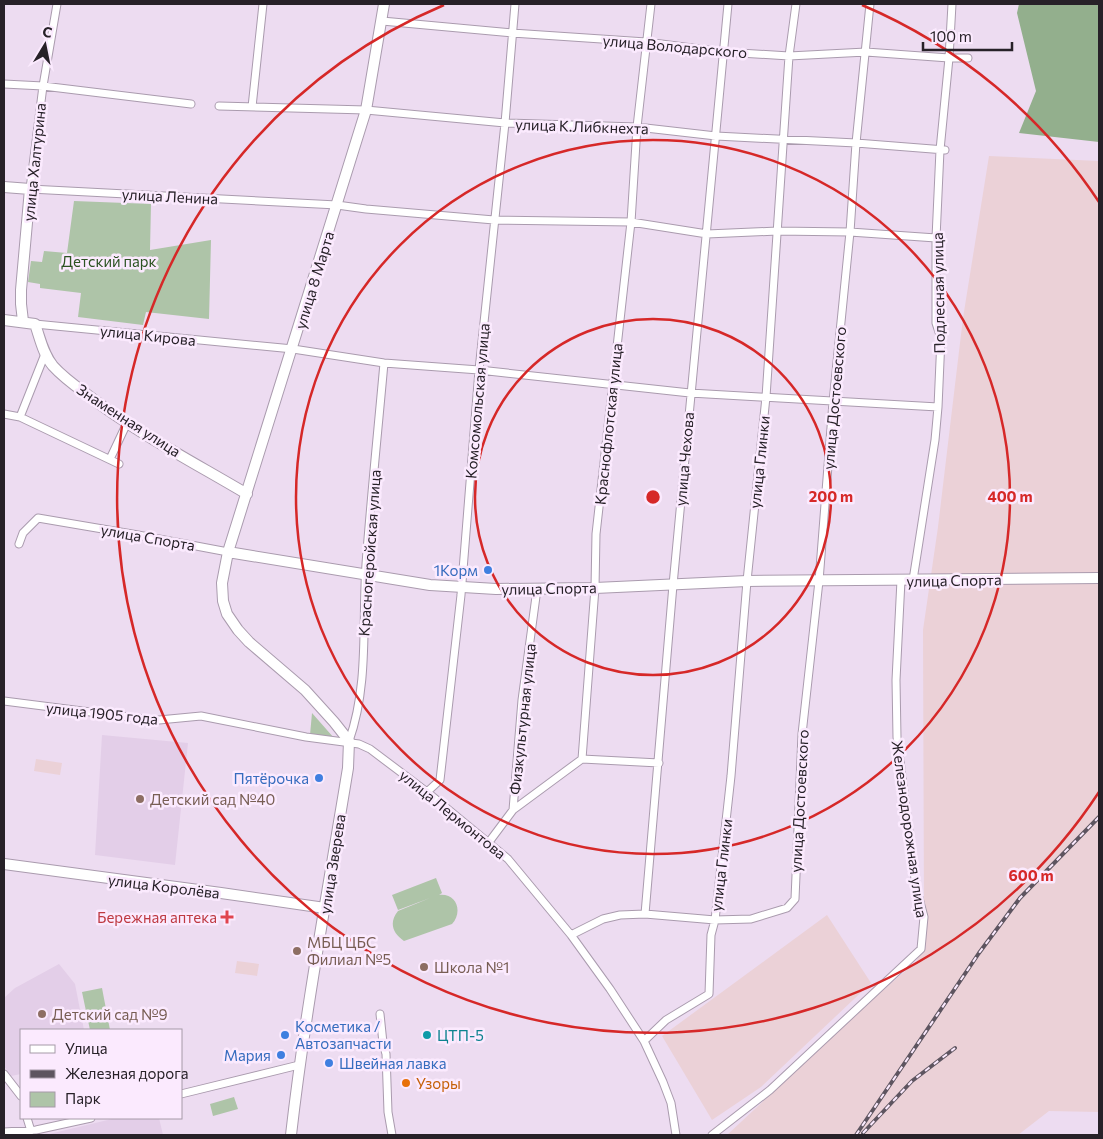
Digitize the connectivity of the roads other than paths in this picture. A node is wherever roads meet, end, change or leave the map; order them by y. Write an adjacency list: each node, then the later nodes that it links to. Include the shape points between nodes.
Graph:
1 (57, 4): 19 (street, улица Халтурина)
2 (263, 4): 22 (street)
3 (384, 4): 10 (main road, улица 8 Марта)
4 (516, 4): 11 (street, Комсомольская улица)
5 (651, 4): 12 (street, Краснофлотская улица)
6 (728, 4): 13 (street, улица Чехова)
7 (796, 4): 15 (street, улица Глинки)
8 (870, 4): 14 (street, улица Достоевского)
9 (952, 4): 16 (street, Подлесная улица)
10 (382, 21): 11 (street, улица Володарского); 23 (main road, улица 8 Марта)
11 (512, 33): 12 (street, улица Володарского); 24 (street, Комсомольская улица)
12 (646, 42): 13 (street, улица Володарского); 25 (street, Краснофлотская улица)
13 (723, 52): 15 (street, улица Володарского); 26 (street, улица Чехова)
14 (866, 52): 15 (street, улица Володарского); 16 (street, улица Володарского); 28 (street, улица Достоевского)
15 (789, 56): 27 (street, улица Глинки)
16 (949, 58): 17 (street, улица Володарского); 29 (street, Подлесная улица)
17 (968, 58)
18 (4, 84): 19 (street)
19 (43, 86): 20 (street); 31 (street, улица Халтурина)
20 (191, 104)
21 (219, 106): 22 (street, улица К.Либкнехта)
22 (252, 108): 23 (street, улица К.Либкнехта)
23 (366, 110): 24 (street, улица К.Либкнехта); 32 (main road, улица 8 Марта)
24 (505, 123): 25 (street, улица К.Либкнехта); 33 (street, Комсомольская улица)
25 (637, 126): 26 (street, улица К.Либкнехта); 34 (street, Краснофлотская улица)
26 (716, 136): 27 (street, улица К.Либкнехта); 37 (street, улица Чехова)
27 (784, 139): 28 (street, улица К.Либкнехта); 35 (street, улица Глинки)
28 (856, 143): 29 (street, улица К.Либкнехта); 36 (street, улица Достоевского)
29 (942, 150): 38 (street, Подлесная улица)
30 (4, 188): 31 (main road, улица Ленина)
31 (30, 189): 32 (street, улица Ленина); 40 (main road, улица Халтурина, via 20,304)
32 (337, 205): 33 (street, улица Ленина); 42 (main road, улица 8 Марта)
33 (494, 220): 34 (street, улица Ленина); 45 (street, Комсомольская улица)
34 (631, 222): 37 (street, улица Ленина); 46 (street, Краснофлотская улица)
35 (777, 231): 36 (street, улица Ленина); 37 (street, улица Ленина); 48 (street, улица Глинки)
36 (850, 232): 38 (street, улица Ленина); 49 (street, улица Достоевского)
37 (707, 234): 47 (street, улица Чехова)
38 (936, 238): 50 (street, Подлесная улица, via 936,323 940,338)
39 (4, 320): 40 (main road, улица Кирова)
40 (23, 321): 41 (main road, улица Кирова)
41 (35, 324): 42 (street, улица Кирова); 43 (main road, Знаменная улица)
42 (293, 349): 44 (street, улица Кирова); 56 (main road, улица 8 Марта)
43 (45, 354): 52 (street); 53 (main road, Знаменная улица, via 65,377)
44 (384, 363): 45 (street, улица Кирова); 59 (street, Красногеройская улица)
45 (479, 370): 46 (street, улица Кирова); 66 (street, Комсомольская улица)
46 (612, 384): 47 (street, улица Кирова); 67 (street, Краснофлотская улица, via 596,534)
47 (690, 393): 48 (street, улица Кирова); 65 (street, улица Чехова)
48 (766, 397): 49 (street, улица Кирова); 64 (street, улица Глинки)
49 (833, 402): 50 (street, улица Кирова); 63 (street, улица Достоевского)
50 (938, 407): 62 (street, Подлесная улица)
51 (4, 414): 52 (street)
52 (20, 416): 54 (street)
53 (127, 423): 54 (street); 56 (main road, Знаменная улица)
54 (110, 459): 55 (street)
55 (119, 464)
56 (247, 494): 58 (main road, улица 8 Марта)
57 (19, 544): 58 (street, улица Спорта, via 23,533 38,518)
58 (228, 552): 59 (main road, улица Спорта); 70 (main road, улица Лермонтова, via 222,592 232,622 249,642 323,708)
59 (366, 575): 66 (main road, улица Спорта); 70 (street, Красногеройская улица, via 361,692)
60 (1099, 578): 62 (main road, улица Спорта)
61 (901, 580): 62 (main road, улица Спорта); 63 (main road, улица Спорта); 95 (street, Железнодорожная улица, via 897,737 916,887 924,918 921,948 770,1090)
62 (913, 580)
63 (819, 581): 64 (main road, улица Спорта); 78 (street, улица Достоевского, via 802,734 795,898)
64 (747, 582): 65 (main road, улица Спорта); 80 (street, улица Глинки, via 732,776)
65 (672, 585): 67 (main road, улица Спорта); 72 (street, улица Чехова)
66 (462, 588): 68 (main road, улица Спорта); 73 (street, Комсомольская улица, via 440,780)
67 (595, 588): 68 (main road, улица Спорта); 71 (street, Краснофлотская улица)
68 (537, 589): 74 (street, Физкультурная улица, via 522,700)
69 (4, 701): 70 (street, улица 1905 года, via 144,719 201,716 306,737)
70 (349, 741): 73 (street, улица Лермонтова, via 370,749); 77 (main road, улица Зверева, via 348,768)
71 (582, 759): 72 (street); 74 (street)
72 (659, 762): 79 (street, улица Чехова)
73 (427, 792): 75 (street, улица Лермонтова)
74 (513, 810): 75 (street, Физкультурная улица)
75 (489, 842): 81 (street, улица Лермонтова, via 524,877)
76 (4, 864): 77 (main road, улица Королёва)
77 (325, 908): 84 (main road, улица Зверева)
78 (787, 908): 80 (street, улица Глинки, via 751,919)
79 (645, 914): 80 (street, улица Глинки); 81 (street, улица Глинки, via 603,919)
80 (715, 920): 83 (street, улица Глинки, via 711,935 709,994 666,1020)
81 (571, 935): 83 (street, улица Лермонтова)
82 (380, 1014): 93 (street)
83 (644, 1041): 94 (street, улица Лермонтова, via 671,1103)
84 (299, 1065): 86 (street); 92 (main road, улица Зверева)
85 (4, 1074): 87 (street)
86 (182, 1094)
87 (20, 1095)
88 (27, 1119): 90 (street)
89 (85, 1119): 90 (street)
90 (30, 1131): 91 (street)
91 (4, 1132)
92 (291, 1135)
93 (392, 1135)
94 (676, 1135)
95 (712, 1135)

